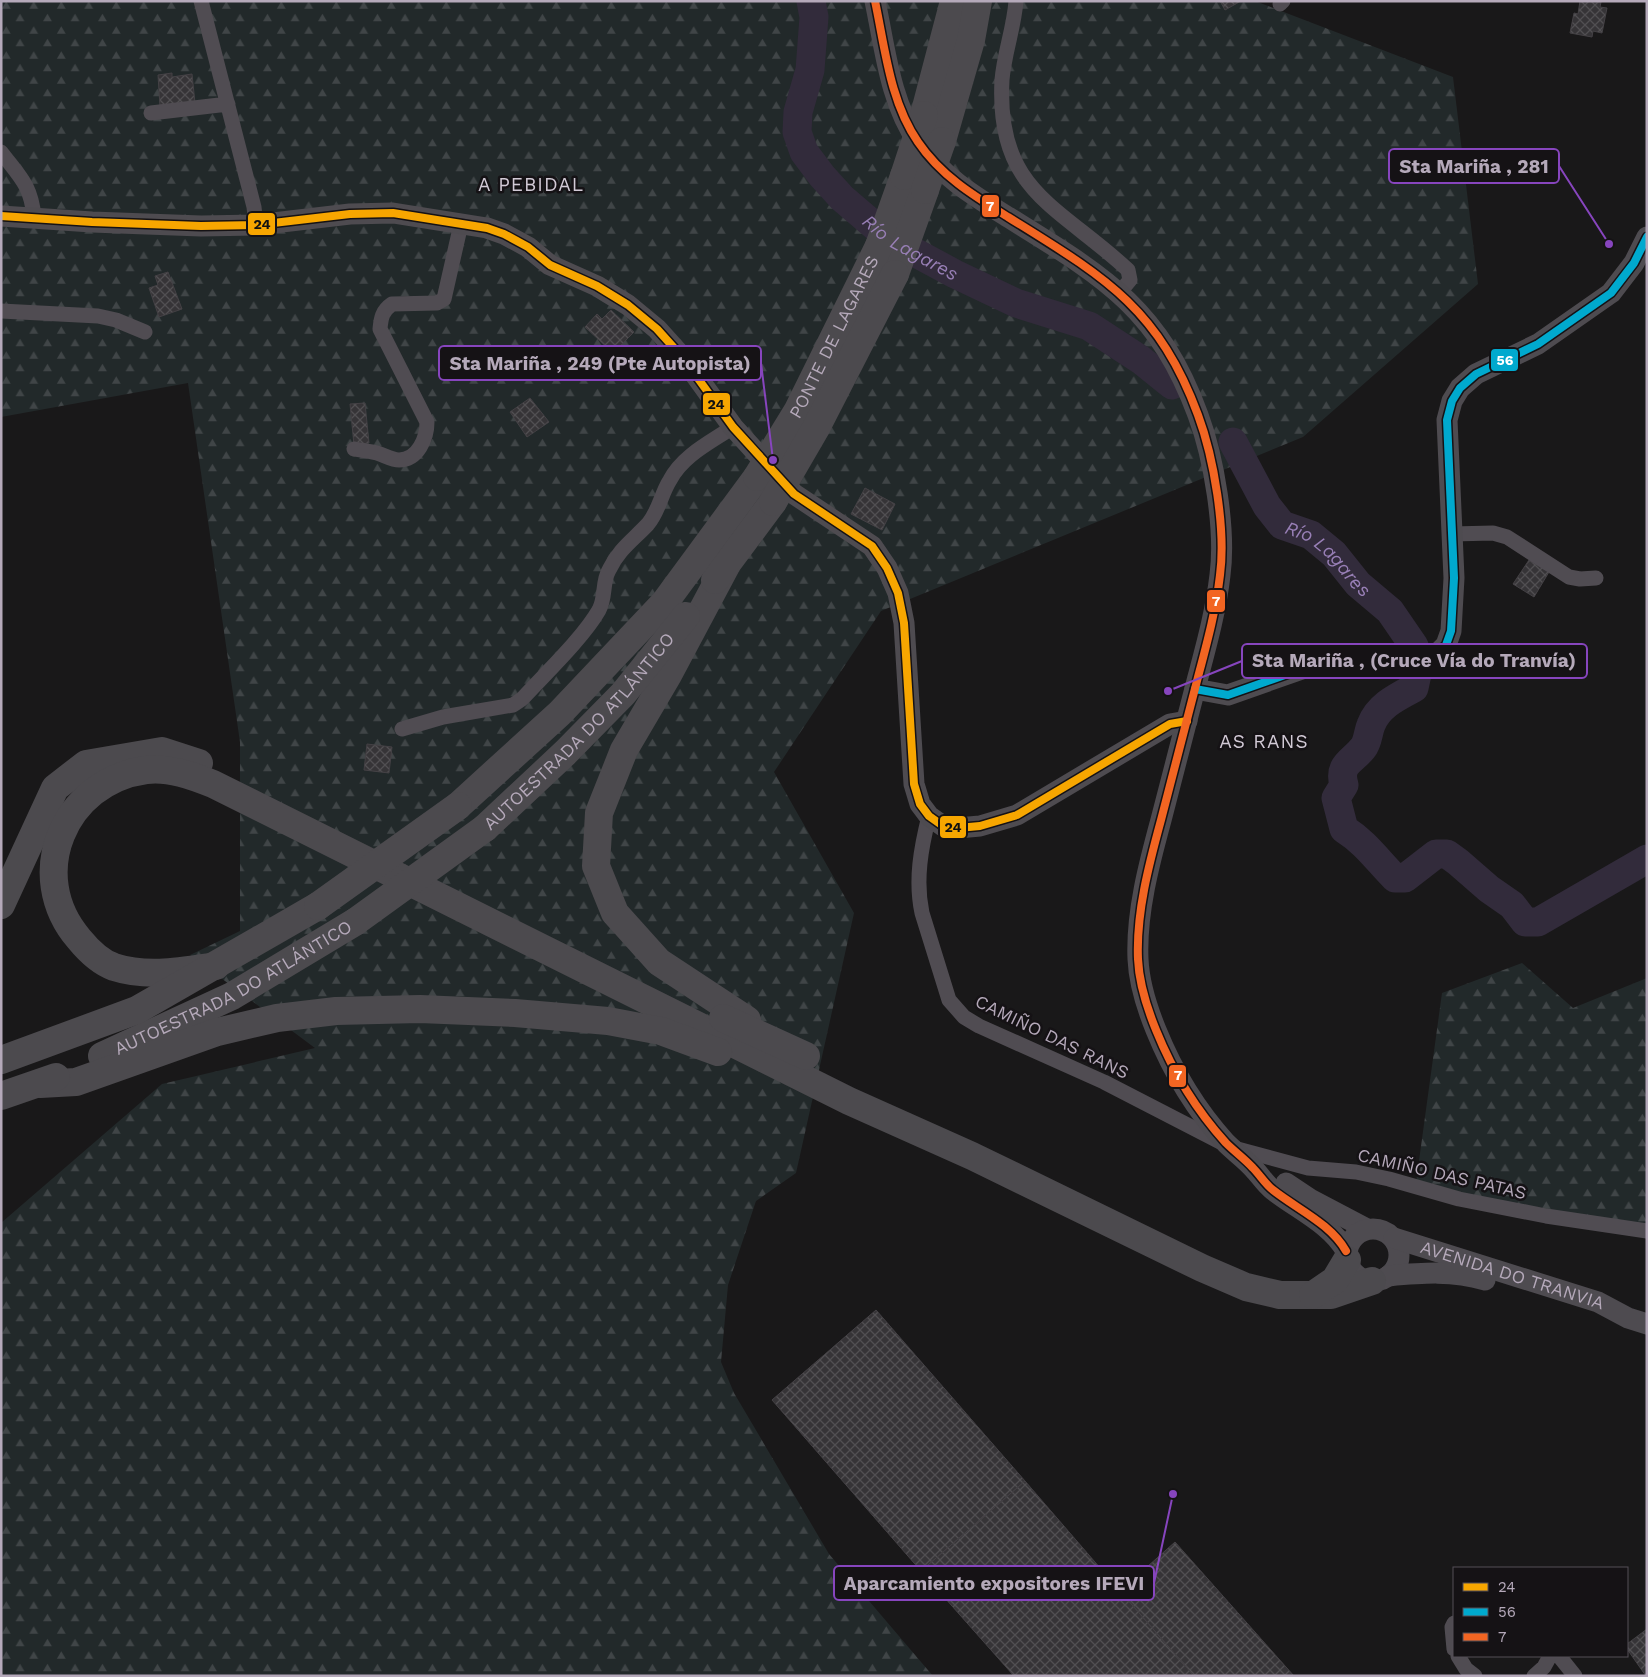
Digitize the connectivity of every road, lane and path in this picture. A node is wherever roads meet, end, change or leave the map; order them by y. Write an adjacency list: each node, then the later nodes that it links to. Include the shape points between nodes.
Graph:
1 (201, 1): 5 (street)
2 (875, 1): 13 (main road, via 895,95 918,143 959,186 1086,265)
3 (1016, 1): 13 (street, via 1002,79 1005,135 1013,160 1027,183 1045,202 1128,270 1130,280)
4 (970, 4): 18 (highway, PONTE DE LAGARES, bridge, via 924,115 878,246 798,410); 19 (highway, PONTE DE LAGARES, bridge, via 971,40 942,141 895,274 816,428)
5 (228, 104): 6 (street); 10 (street)
6 (150, 113)
7 (1, 152): 9 (street, via 28,188)
8 (1, 216): 9 (main road)
9 (34, 217): 10 (main road, via 191,225)
10 (256, 224): 11 (main road, via 350,214 384,214)
11 (461, 224): 16 (main road, via 504,234 528,247 550,265 597,286 628,305 657,329 684,359); 17 (street, via 444,299 437,303 392,304 385,308 381,319 380,329 427,422 427,433 419,449 407,459 397,460)
12 (1647, 237): 20 (main road, via 1634,263 1611,293 1538,344 1476,374 1460,388 1452,401 1447,420)
13 (1120, 292): 23 (main road, via 1144,317 1174,360 1198,416 1212,465 1220,520 1221,572)
14 (1, 311): 15 (street, via 98,316)
15 (145, 332)
16 (733, 427): 25 (street, via 683,461 670,480 656,512 620,550 607,572 604,598 591,622 522,699 514,705 443,717); 26 (main road, via 794,494 872,546 887,568 898,592 904,623 914,784 920,804)
17 (354, 448)
18 (757, 477): 28 (highway, AUTOESTRADA DO ATLÁNTICO, bridge, via 665,602 560,713 458,806 318,906)
19 (773, 502): 21 (highway, AUTOESTRADA DO ATLÁNTICO)
20 (1452, 534): 22 (street, via 1492,533 1506,538 1569,577); 23 (main road, via 1451,630 1446,645 1438,654 1410,663 1358,655 1336,657 1228,695)
21 (726, 566): 29 (highway, via 624,750 599,813 596,866 615,913 659,962); 31 (highway, AUTOESTRADA DO ATLÁNTICO, bridge, via 623,694 485,828 355,922 232,996)
22 (1596, 578)
23 (1195, 689): 24 (main road)
24 (1186, 722): 26 (main road, via 1170,724 1017,815 980,826 958,828 943,826); 34 (main road, via 1153,850 1145,890 1138,960 1144,996 1172,1066 1208,1122)
25 (402, 729)
26 (929, 816): 34 (street, CAMIÑO DAS RANS, via 920,854 919,900 949,1000 957,1010 979,1026 1104,1082)
27 (1, 906): 29 (highway, via 55,788 86,764 162,751 242,777 626,973)
28 (216, 966): 30 (highway, AUTOESTRADA DO ATLÁNTICO, via 137,1010); 33 (highway, via 163,973 113,967 91,953 73,933 54,888 56,849 71,815 97,788 130,773 148,770 193,776 213,784)
29 (806, 1056): 35 (highway)
30 (1, 1060)
31 (40, 1084): 32 (highway, AUTOESTRADA DO ATLÁNTICO); 33 (highway, via 76,1082 217,1032 277,1018 336,1011 420,1009 608,1021 661,1031 781,1079)
32 (1, 1096)
33 (849, 1101): 35 (highway)
34 (1230, 1147): 36 (main road); 38 (street, CAMIÑO DAS PATAS, via 1308,1168 1390,1179 1459,1200)
35 (972, 1156): 42 (highway, via 1246,1287 1280,1295)
36 (1252, 1167): 37 (main road, via 1277,1177 1310,1199); 40 (main road, via 1269,1187 1339,1238)
37 (1367, 1228): 39 (main road, via 1382,1230); 40 (main road, via 1353,1237)
38 (1647, 1231)
39 (1394, 1238): 41 (main road, via 1398,1263); 43 (main road, AVENIDA DO TRANVIA, via 1598,1302)
40 (1346, 1256): 41 (main road, via 1356,1276); 42 (highway, via 1335,1280)
41 (1380, 1279): 42 (highway, via 1345,1292); 43 (main road, AVENIDA DO TRANVIA, via 1429,1272 1466,1275 1595,1314)
42 (1313, 1295)
43 (1637, 1321)
44 (1453, 1625): 45 (street)
45 (1453, 1638)
46 (1459, 1657): 49 (street)
47 (1549, 1657): 50 (street)
48 (1560, 1657): 51 (street)
49 (1475, 1676)
50 (1534, 1676)
51 (1575, 1676)

